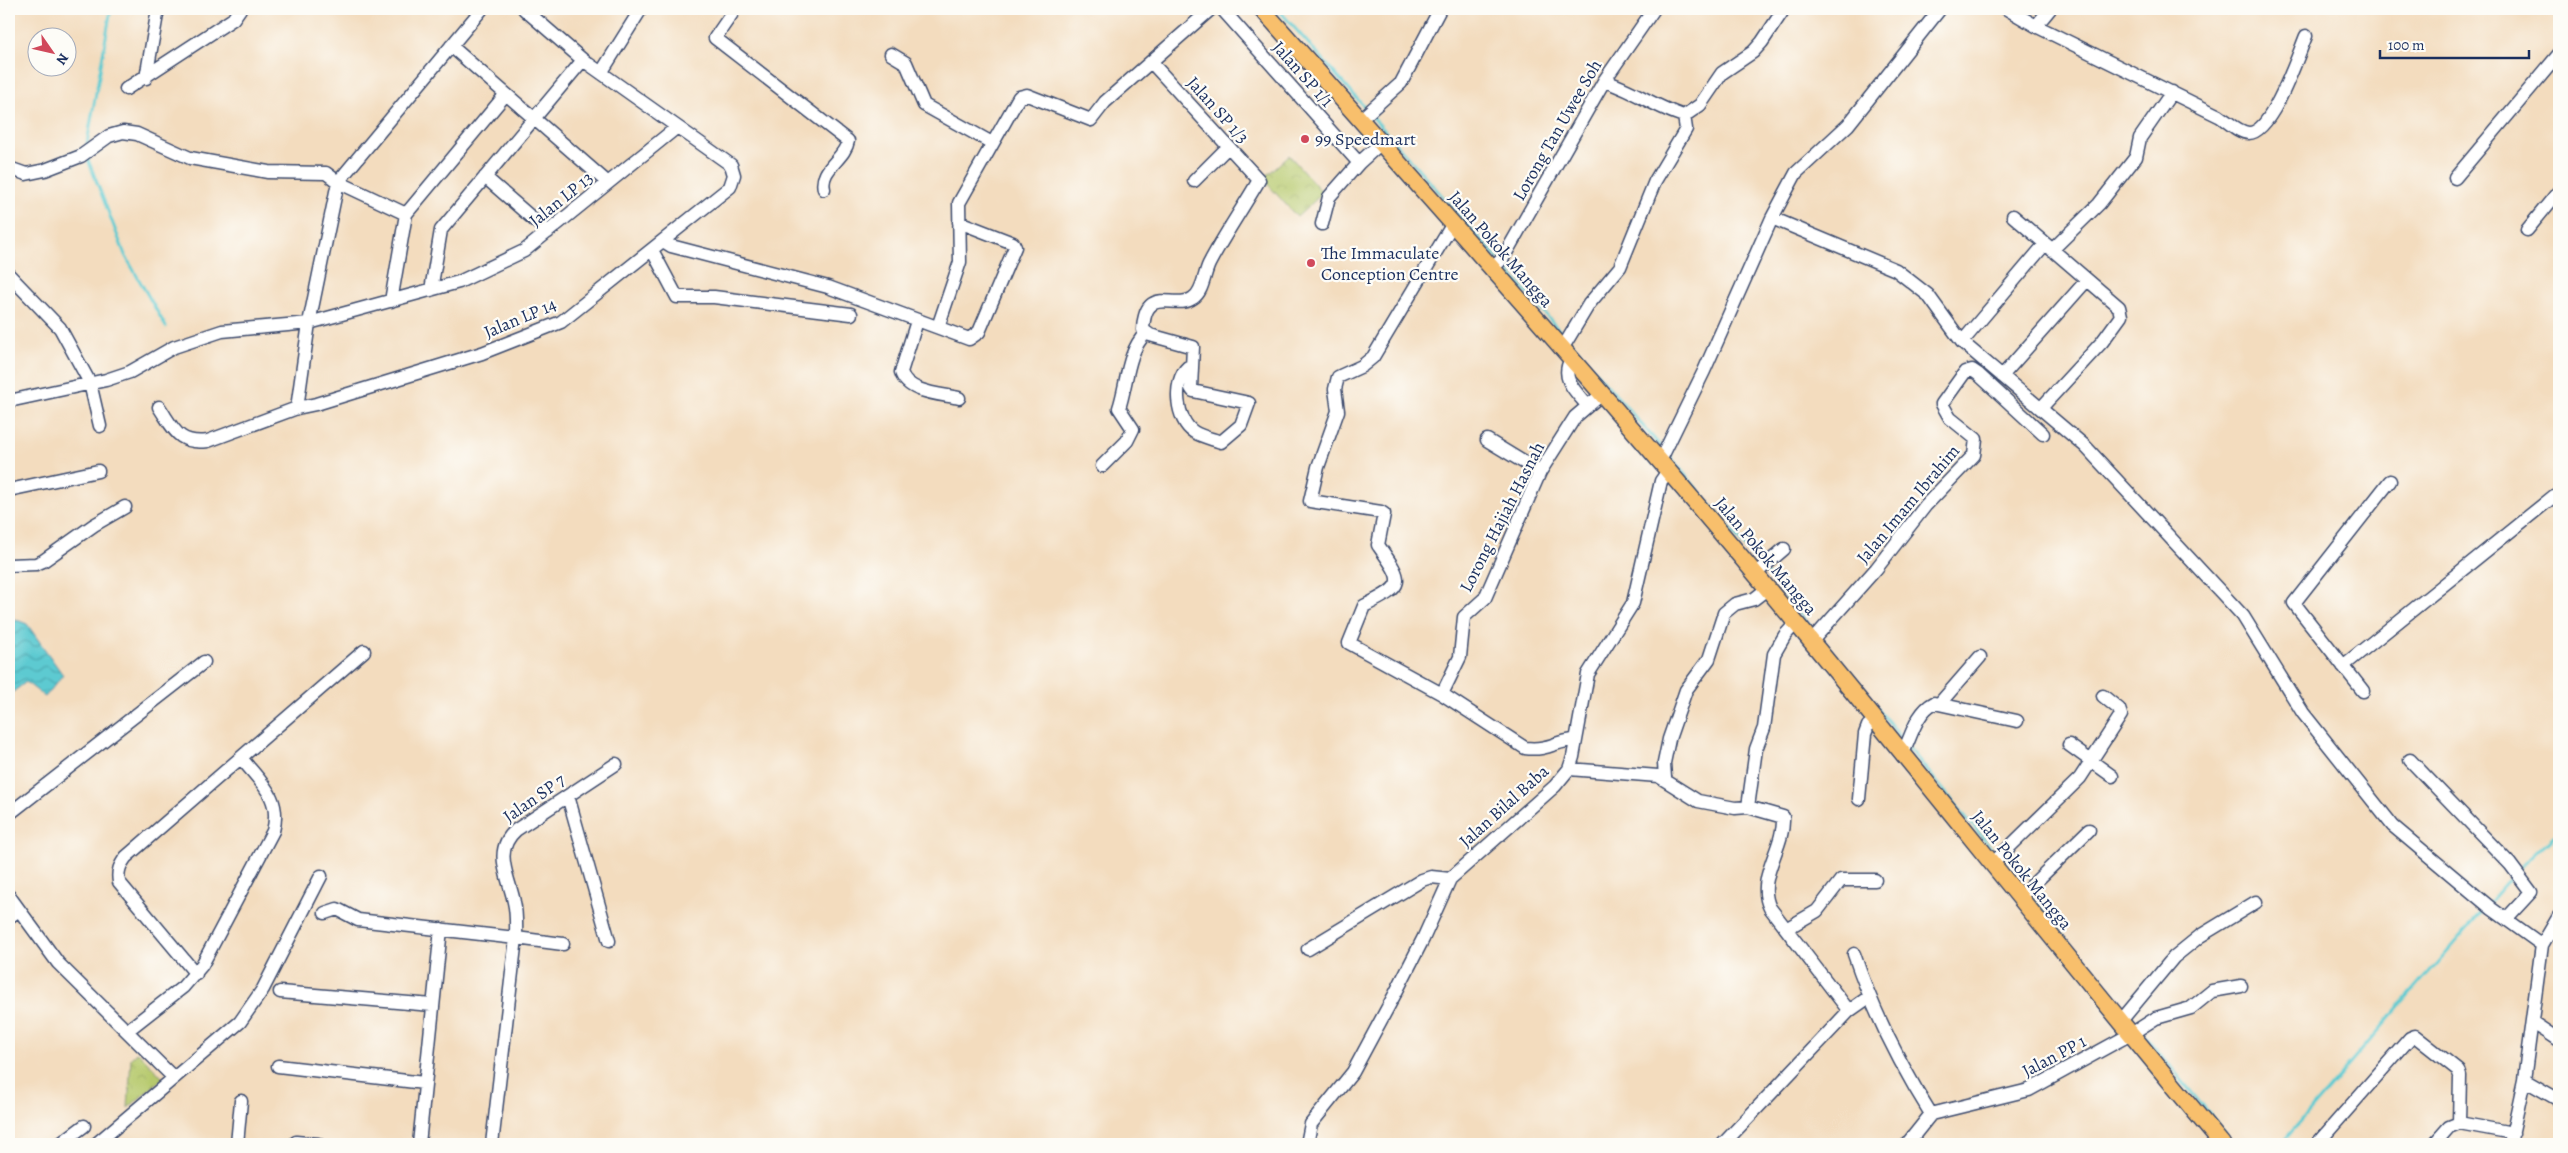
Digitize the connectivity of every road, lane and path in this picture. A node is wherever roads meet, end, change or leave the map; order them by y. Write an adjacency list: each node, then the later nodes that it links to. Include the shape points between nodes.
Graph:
1 (158, 9): 24 (street)
2 (240, 9): 24 (street, via 233,19)
3 (482, 9): 18 (street)
4 (524, 9): 21 (street)
5 (641, 9): 23 (street)
6 (734, 9): 43 (street, via 715,38 848,141 825,175)
7 (1211, 9): 22 (street)
8 (1222, 9): 36 (street, Jalan SP 1/1)
9 (1262, 9): 29 (main road, Jalan Pokok Mangga)
10 (1440, 9): 29 (street, via 1401,83)
11 (1654, 9): 25 (street, Lorong Tan Uwee Soh)
12 (1784, 9): 30 (street, via 1762,42 1722,73 1700,105)
13 (1940, 9): 47 (street, Jalan Bilal Baba, via 1848,125 1796,173)
14 (2007, 9): 16 (street)
15 (2050, 9): 16 (street)
16 (2036, 26): 27 (street)
17 (2306, 36): 27 (street, via 2274,110 2258,130 2244,132)
18 (451, 46): 28 (street); 40 (street)
19 (891, 54): 33 (street, via 906,63 924,105)
20 (2559, 54): 39 (street)
21 (583, 60): 23 (street); 31 (street)
22 (1152, 62): 33 (street, via 1106,102 1091,120 1023,94); 35 (street, Jalan SP 1/3)
23 (601, 74): 32 (street)
24 (146, 78): 26 (street)
25 (1604, 81): 30 (street); 56 (street, Lorong Tan Uwee Soh)
26 (126, 89)
27 (2172, 92): 54 (street, via 2140,138 2136,157 2098,204)
28 (506, 94): 31 (street); 45 (street)
29 (1366, 115): 34 (main road, Jalan Pokok Mangga)
30 (1684, 116): 67 (street, via 1686,129 1655,181 1620,267 1589,304)
31 (534, 119): 38 (street); 42 (street)
32 (676, 128): 42 (street, Jalan LP 13); 53 (street, Jalan LP 14, via 733,168 733,182)
33 (992, 143): 48 (street, via 959,203)
34 (1381, 143): 36 (street); 50 (main road, Jalan Pokok Mangga)
35 (1228, 148): 41 (street); 65 (street, Jalan SP 1/3, via 1259,180 1208,265 1199,292 1186,301 1163,300 1152,305 1144,321)
36 (1359, 163): 49 (street, via 1329,197)
37 (9, 168): 40 (street, via 26,174 45,170 69,162 109,136 123,132 136,134 190,158 268,172 326,173)
38 (486, 178): 52 (street); 59 (street, via 442,230)
39 (2455, 178)
40 (338, 182): 45 (street); 63 (street)
41 (1194, 182)
42 (608, 183): 52 (street, Jalan LP 13)
43 (824, 189)
44 (2559, 191): 51 (street)
45 (406, 214): 60 (street)
46 (2013, 216): 54 (street)
47 (1772, 218): 66 (street, via 1896,270 1928,295); 81 (street, Jalan Bilal Baba, via 1669,442)
48 (960, 222): 64 (street, via 960,262); 64 (street, via 1012,243 1014,251 979,332 969,339)
49 (1322, 224)
50 (1452, 225): 56 (main road, Jalan Pokok Mangga); 100 (street, via 1373,358 1338,378 1335,389 1338,410 1310,501 1384,514 1378,544 1398,578 1390,593 1364,606 1349,643)
51 (2527, 230)
52 (548, 232): 59 (street, Jalan LP 13, via 524,251 459,282)
53 (664, 240): 55 (street, Jalan LP 14); 62 (street, via 671,246 828,287)
54 (2049, 247): 58 (street); 66 (street)
55 (652, 250): 61 (street, via 677,297 714,297); 76 (street, Jalan LP 14, via 561,322 482,353)
56 (1497, 264): 67 (main road, Jalan Pokok Mangga)
57 (9, 275): 70 (street, via 60,328)
58 (2086, 280): 69 (street); 77 (street, via 2119,307 2121,316 2102,342)
59 (431, 290): 60 (street, Jalan LP 13)
60 (391, 301): 63 (street, Jalan LP 13)
61 (851, 314)
62 (917, 321): 64 (street); 72 (street, via 901,372 903,379 915,388)
63 (310, 323): 70 (street, Jalan LP 13, via 222,331 174,348 130,372); 76 (street)
64 (938, 327)
65 (1146, 333): 68 (street, via 1193,347); 82 (street, via 1139,340 1119,408 1132,429 1127,441)
66 (1962, 342): 69 (street)
67 (1568, 348): 71 (main road, Jalan Pokok Mangga); 74 (street, via 1567,375)
68 (1192, 368): 68 (street, via 1193,391 1248,403 1241,426 1221,442 1194,432 1180,410 1179,384 1182,374 1188,367)
69 (2002, 376): 77 (street)
70 (90, 383): 73 (street, Jalan LP 13); 78 (street)
71 (1602, 394): 74 (street, Lorong Hajiah Hasnah); 81 (main road, Jalan Pokok Mangga)
72 (959, 398)
73 (9, 400)
74 (1587, 405): 84 (street, Lorong Hajiah Hasnah, via 1575,417)
75 (159, 407): 76 (street, Jalan LP 14, via 181,438 196,443)
76 (296, 408)
77 (2041, 408): 130 (street, via 2085,446 2244,616 2303,713 2393,826)
78 (100, 426)
79 (2043, 434): 94 (street, Jalan Imam Ibrahim, via 1978,374 1972,370 1966,372 1942,404 1950,418 1976,439 1974,456 1926,505 1876,569)
80 (1487, 440): 84 (street)
81 (1664, 462): 91 (main road, Jalan Pokok Mangga); 105 (street, Jalan Bilal Baba, via 1633,603 1588,674)
82 (1102, 466)
83 (98, 471): 86 (street)
84 (1540, 472): 100 (street, Lorong Hajiah Hasnah, via 1485,598 1464,617 1460,657)
85 (2390, 481): 98 (street, via 2294,603)
86 (9, 490)
87 (2559, 501): 98 (street, via 2554,496)
88 (125, 507): 90 (street, via 43,561)
89 (1784, 549): 91 (street)
90 (9, 565)
91 (1759, 570): 92 (main road, Jalan Pokok Mangga)
92 (1767, 589): 93 (main road, Jalan Pokok Mangga); 114 (street, via 1724,613 1709,659 1686,690 1669,739 1664,763)
93 (1796, 623): 94 (main road, Jalan Pokok Mangga); 117 (street, via 1774,654 1764,728 1756,749)
94 (1816, 637): 103 (main road, Jalan Pokok Mangga)
95 (364, 651): 108 (street)
96 (1980, 657): 102 (street)
97 (204, 662): 118 (street)
98 (2343, 666): 99 (street)
99 (2363, 691)
100 (1442, 694): 105 (street, via 1525,748 1540,750)
101 (2103, 696): 109 (street, via 2119,709 2121,715)
102 (1940, 703): 104 (street); 107 (street, via 1926,707 1920,715)
103 (1874, 721): 107 (main road, Jalan Pokok Mangga); 116 (street, via 1865,734)
104 (2017, 721)
105 (1576, 740): 112 (street, Jalan Bilal Baba)
106 (2069, 745): 109 (street)
107 (1906, 749): 120 (main road, Jalan Pokok Mangga)
108 (242, 758): 139 (street, via 271,795 277,817 273,831); 139 (street, via 126,857 117,873 119,882)
109 (2090, 760): 113 (street); 120 (street, via 2080,778)
110 (2410, 760): 130 (street, via 2510,864 2531,892)
111 (616, 764): 115 (street, Jalan SP 7)
112 (1569, 769): 114 (street); 122 (street, Jalan Bilal Baba, via 1555,786)
113 (2112, 776)
114 (1665, 778): 117 (street, via 1698,801 1735,808)
115 (568, 796): 133 (street, Jalan SP 7, via 516,830 504,844 503,861 516,913); 134 (street)
116 (1859, 799)
117 (1748, 807): 132 (street, via 1783,817 1764,892 1770,908)
118 (9, 814)
119 (2089, 830): 124 (street)
120 (1994, 862): 124 (main road, Jalan Pokok Mangga)
121 (321, 876): 151 (street, via 252,1007 226,1036)
122 (1450, 879): 137 (street, via 1431,877 1422,880); 167 (street, Jalan Bilal Baba, via 1391,1003 1353,1072 1312,1124)
123 (1875, 880): 132 (street, via 1841,880 1817,911)
124 (2024, 893): 145 (main road, Jalan Pokok Mangga)
125 (9, 896): 127 (street)
126 (2256, 902): 145 (street, via 2200,936 2174,957)
127 (14, 914): 147 (street, via 58,963)
128 (325, 914): 131 (street, via 337,909 358,920)
129 (2559, 916): 136 (street)
130 (2506, 919): 136 (street)
131 (441, 929): 133 (street); 143 (street)
132 (1786, 929): 144 (street)
133 (516, 938): 135 (street); 166 (street, Jalan SP 7)
134 (609, 941)
135 (564, 944)
136 (2542, 945): 146 (street)
137 (1308, 949)
138 (1854, 954): 142 (street)
139 (196, 974): 147 (street, via 184,988)
140 (2241, 986): 148 (street, Jalan PP 1, via 2212,991 2191,1008 2167,1013)
141 (280, 992): 143 (street)
142 (1868, 996): 144 (street); 156 (street, via 1902,1068)
143 (432, 1005): 153 (street)
144 (1849, 1011): 168 (street)
145 (2122, 1019): 148 (main road, Jalan Pokok Mangga)
146 (2532, 1022): 149 (street); 152 (street)
147 (128, 1030): 151 (street)
148 (2134, 1033): 156 (street, Jalan PP 1, via 2029,1090); 170 (main road, Jalan Pokok Mangga)
149 (2559, 1040)
150 (278, 1066): 153 (street)
151 (174, 1078): 161 (street)
152 (2524, 1080): 154 (street); 159 (street)
153 (424, 1083): 165 (street)
154 (2559, 1100)
155 (241, 1101): 163 (street)
156 (1931, 1114): 169 (street)
157 (2459, 1123): 159 (street); 171 (street, via 2458,1070 2415,1036); 172 (street, via 2449,1127)
158 (84, 1126): 162 (street)
159 (2511, 1138)
160 (296, 1142): 164 (street)
161 (100, 1143)
162 (60, 1144)
163 (237, 1144)
164 (318, 1144)
165 (419, 1144)
166 (492, 1144)
167 (1307, 1144)
168 (1723, 1144)
169 (1907, 1144)
170 (2222, 1144)
171 (2317, 1144)
172 (2434, 1144)

